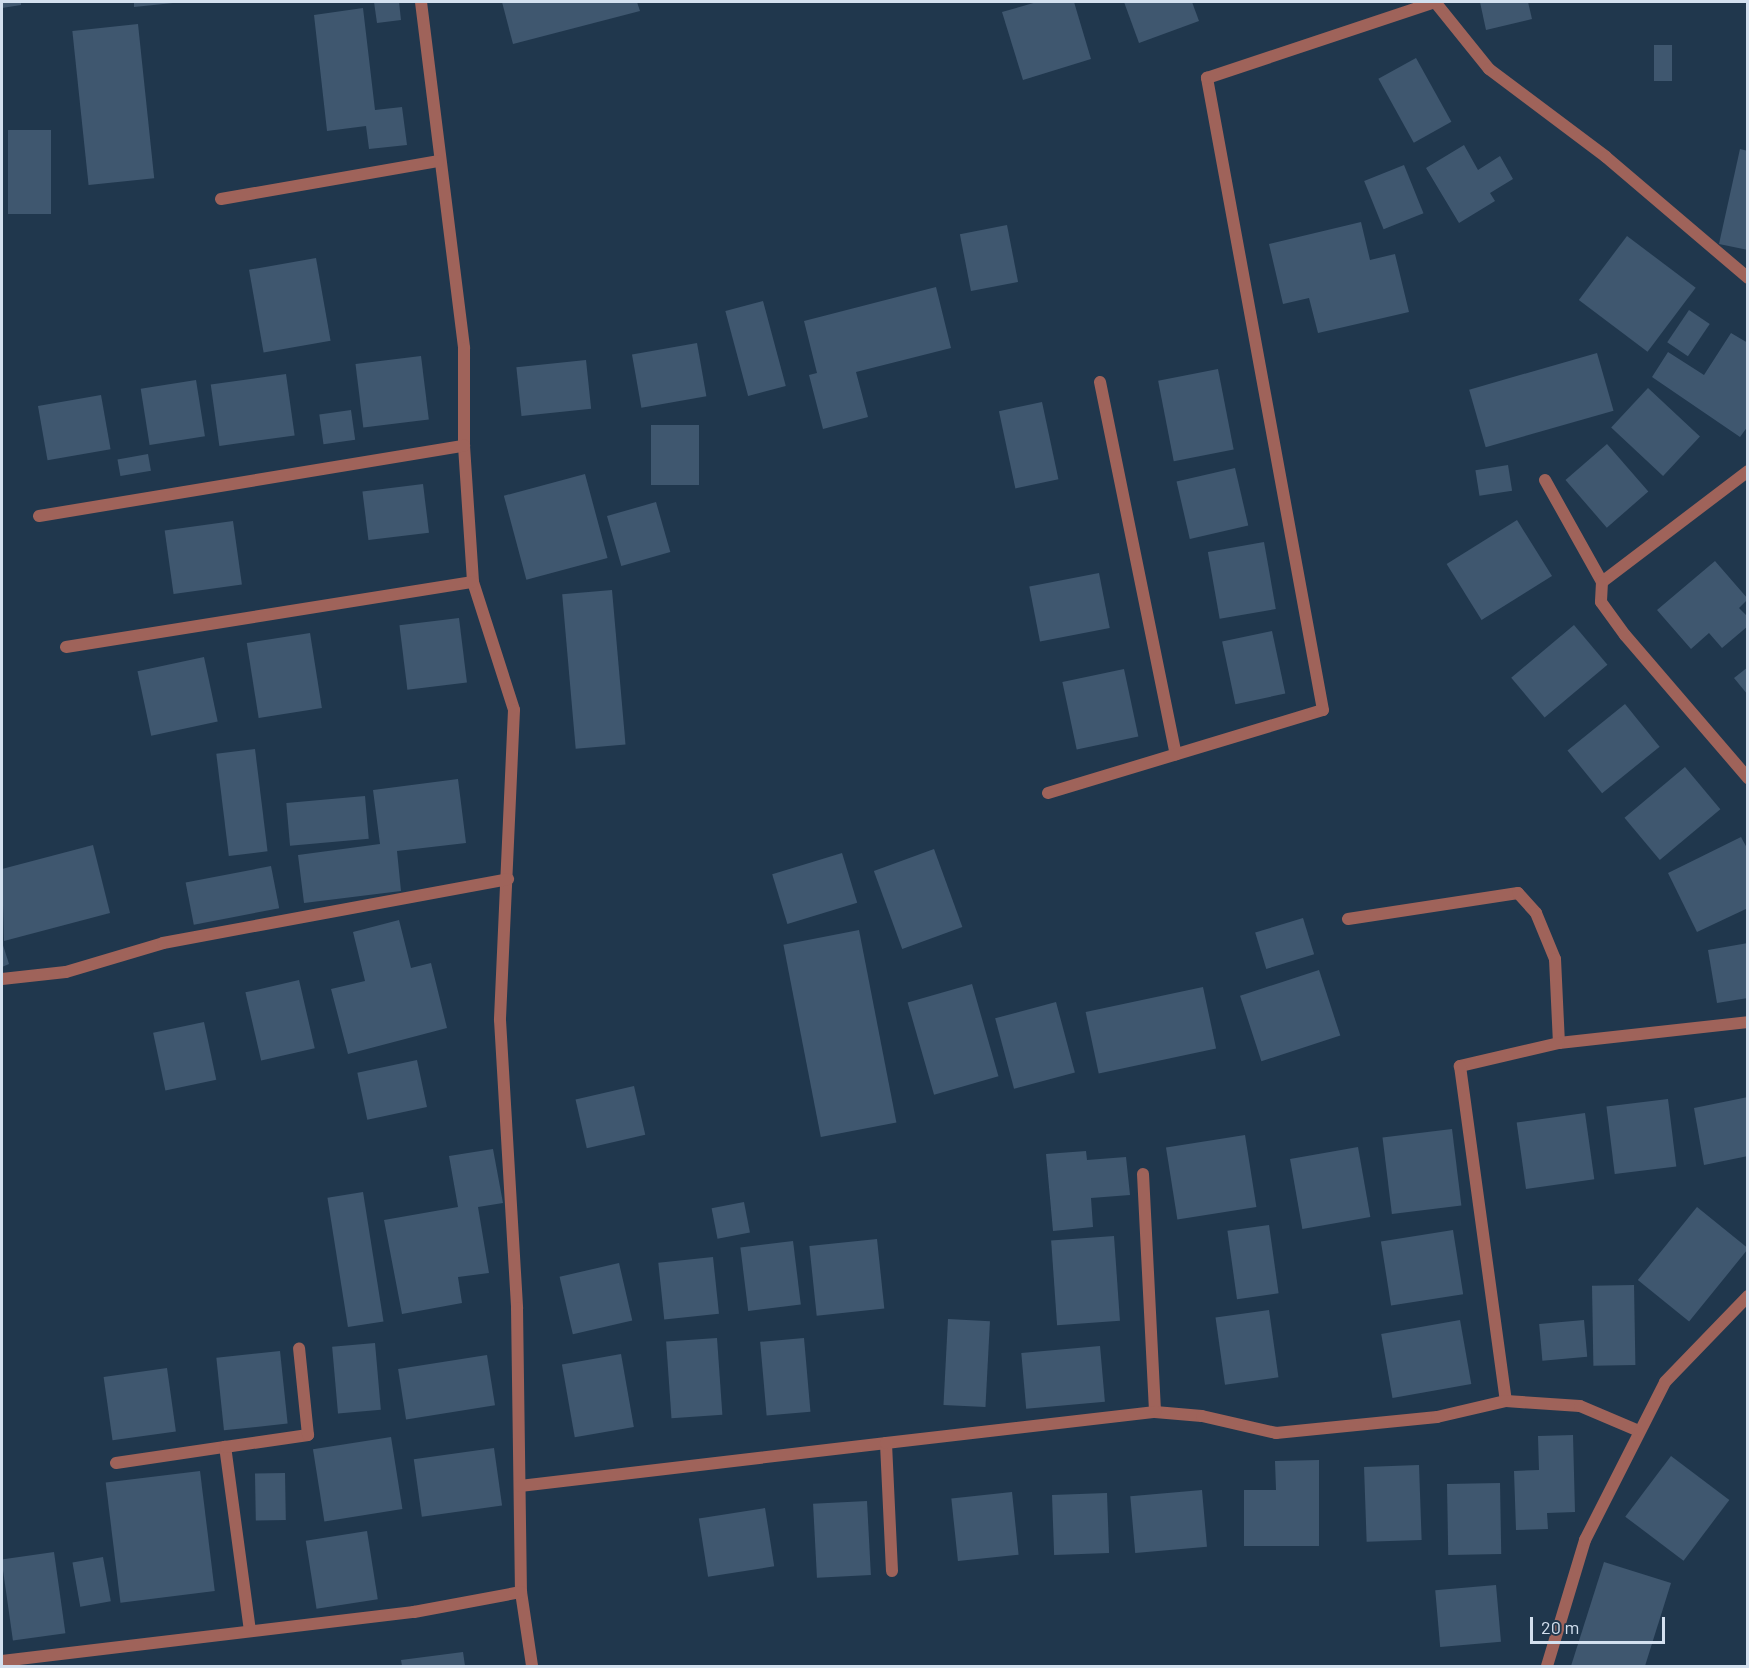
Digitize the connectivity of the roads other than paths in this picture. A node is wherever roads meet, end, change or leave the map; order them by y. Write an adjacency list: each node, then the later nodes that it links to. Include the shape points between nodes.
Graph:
1 (421, 2): 3 (street)
2 (1435, 2): 5 (street, via 1489,69 1606,157); 14 (street, via 1207,78 1323,710)
3 (438, 161): 4 (street); 7 (street, via 464,348)
4 (221, 199)
5 (1748, 278)
6 (1100, 382): 14 (street)
7 (465, 446): 10 (street); 11 (street)
8 (1748, 471): 12 (street)
9 (1545, 480): 12 (street)
10 (39, 516)
11 (472, 582): 13 (street); 17 (street, via 514,710)
12 (1602, 582): 15 (street, via 1601,602 1625,635)
13 (66, 647)
14 (1176, 754): 16 (street)
15 (1748, 778)
16 (1048, 794)
17 (508, 879): 19 (street, via 164,943 66,972); 31 (street, via 500,1020 517,1308)
18 (1348, 919): 21 (street, via 1518,893 1536,913 1555,959)
19 (2, 979)
20 (1748, 1022): 21 (street)
21 (1559, 1043): 25 (street, via 1460,1066)
22 (1143, 1174): 26 (street)
23 (1748, 1296): 27 (street, via 1665,1382)
24 (299, 1348): 29 (street, via 308,1435)
25 (1506, 1401): 26 (street, via 1437,1417 1276,1433 1202,1416); 27 (street, via 1580,1406)
26 (1155, 1412): 28 (street)
27 (1640, 1431): 37 (street, via 1585,1539)
28 (886, 1443): 31 (street); 32 (street)
29 (225, 1447): 30 (street); 34 (street)
30 (116, 1463)
31 (520, 1486): 33 (street)
32 (892, 1571)
33 (521, 1592): 34 (street, via 414,1612); 36 (street)
34 (250, 1631): 35 (street)
35 (2, 1661)
36 (532, 1666)
37 (1547, 1666)

